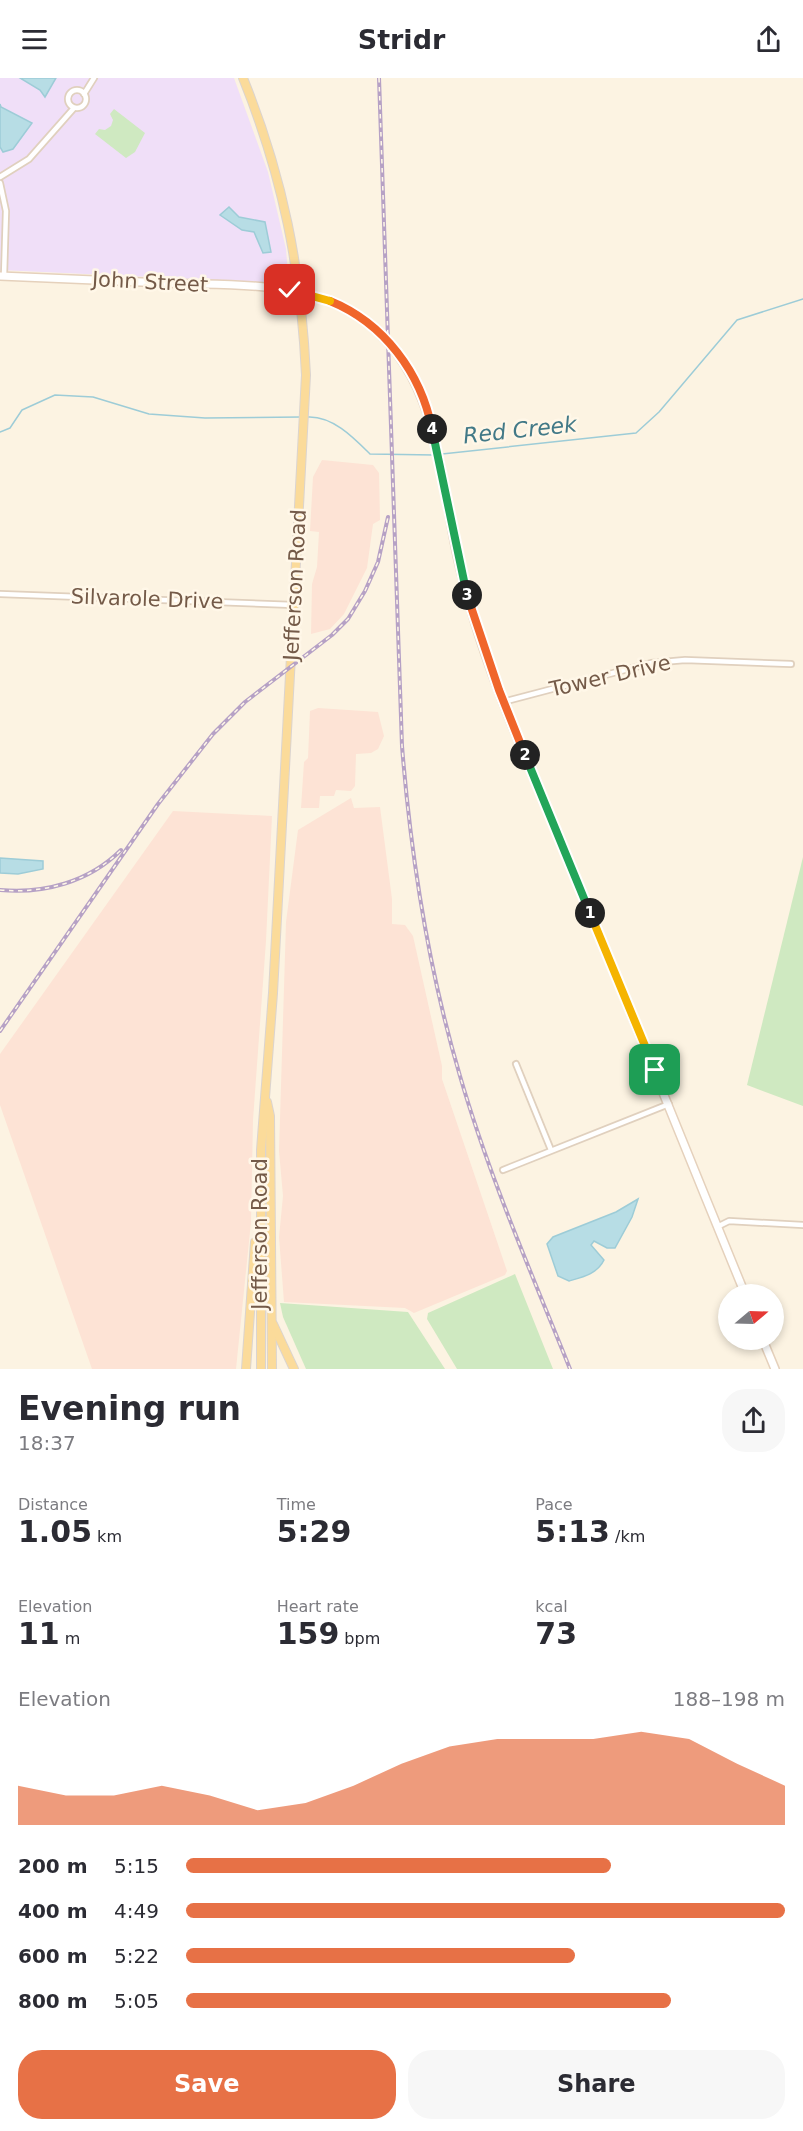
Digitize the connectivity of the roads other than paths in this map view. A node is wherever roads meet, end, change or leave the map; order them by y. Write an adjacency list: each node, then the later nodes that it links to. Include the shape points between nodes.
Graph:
1 (94, 78): 3 (street)
2 (243, 78): 12 (main road, Jefferson Road, via 278,176)
3 (88, 86): 4 (street); 5 (street)
4 (79, 90): 5 (street); 6 (street, via 69,95)
5 (84, 94): 7 (street, via 85,103)
6 (69, 104): 7 (street); 8 (street)
7 (74, 108): 8 (street)
8 (66, 113): 9 (street, via 29,159)
9 (0, 177)
10 (0, 183): 11 (street, via 6,211)
11 (2, 276): 12 (street, John Street)
12 (301, 292): 14 (main road, Jefferson Road, via 305,408); 16 (street, John Street, via 345,308 388,341 417,384 429,413 466,592)
13 (0, 594): 14 (street, Silvarole Drive)
14 (294, 605): 18 (main road, Jefferson Road)
15 (791, 664): 16 (street, Tower Drive, via 669,661)
16 (503, 702): 19 (street, John Street)
17 (516, 1064): 20 (street)
18 (266, 1100): 22 (main road, Jefferson Road, via 262,1114); 26 (main road, Jefferson Road, via 270,1116)
19 (669, 1104): 20 (street); 24 (street, John Street)
20 (551, 1150): 21 (street)
21 (502, 1170)
22 (259, 1208): 28 (main road); 29 (main road, Jefferson Road)
23 (803, 1225): 24 (street, via 729,1221)
24 (717, 1227): 25 (street, John Street)
25 (741, 1284)
26 (271, 1322): 30 (main road, Jefferson Road); 31 (main road)
27 (767, 1350): 32 (street)
28 (246, 1369)
29 (261, 1369)
30 (272, 1369)
31 (294, 1369)
32 (776, 1369)

